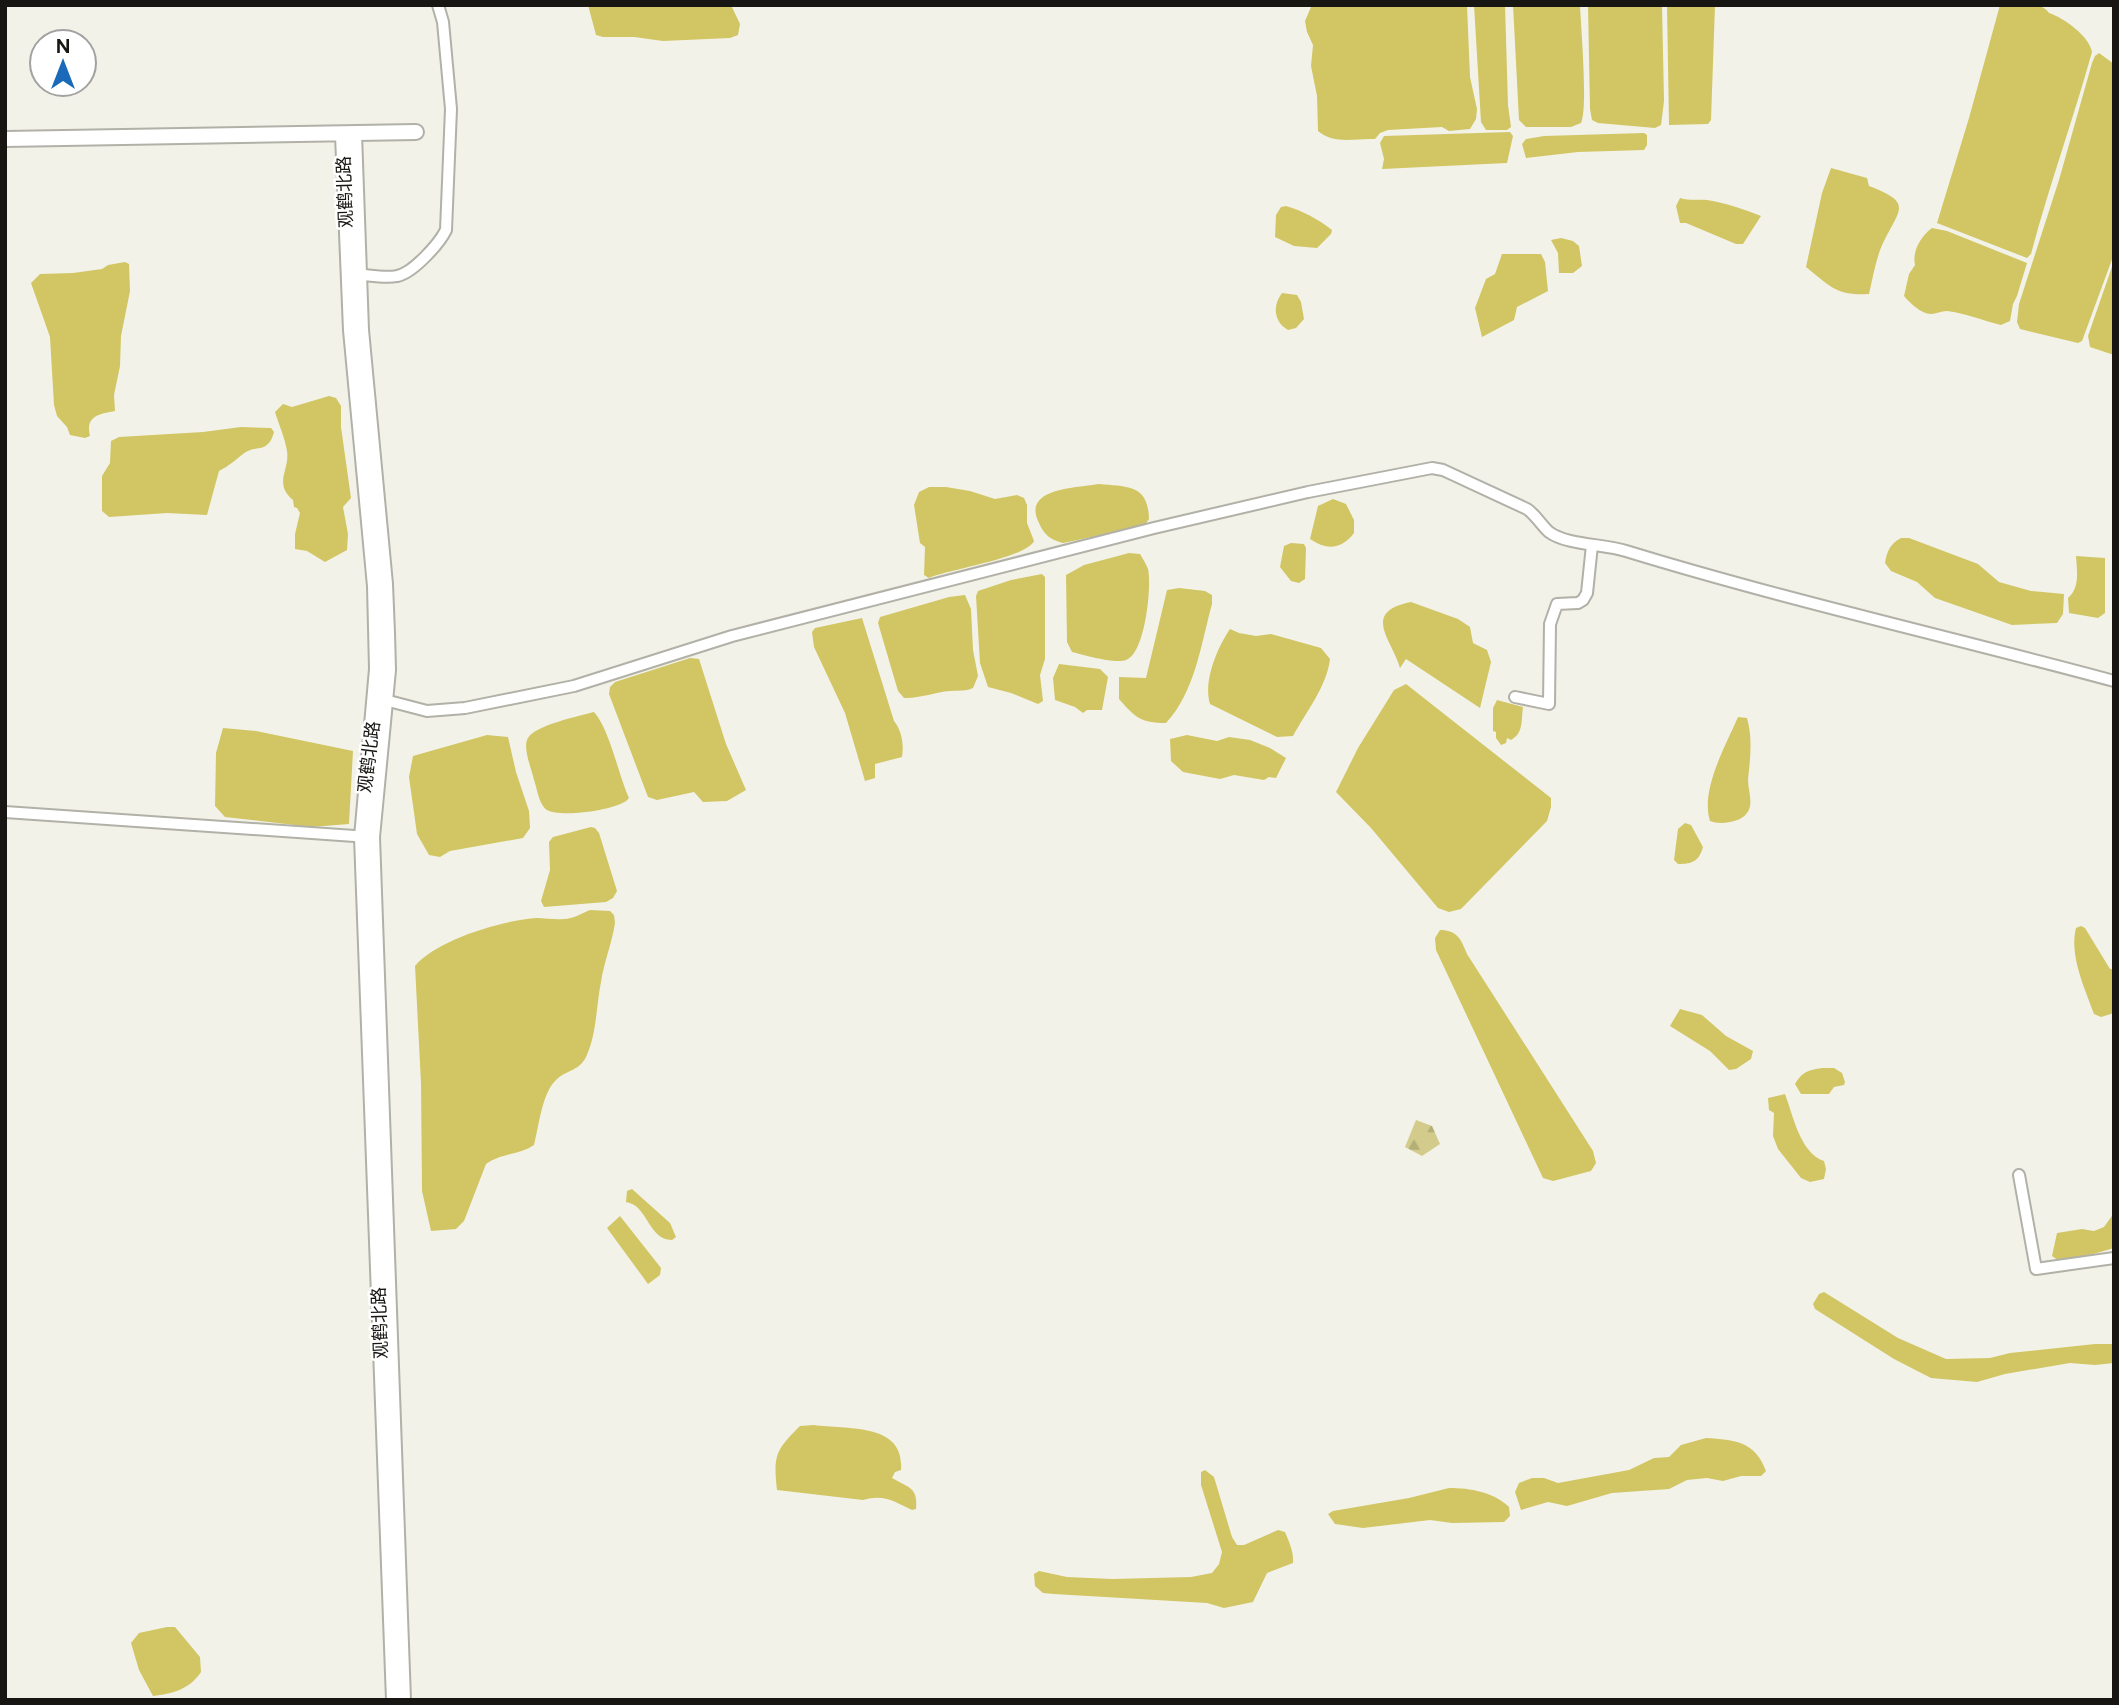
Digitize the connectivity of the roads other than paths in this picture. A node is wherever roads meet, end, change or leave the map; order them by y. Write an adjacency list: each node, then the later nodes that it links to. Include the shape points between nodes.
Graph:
1 (438, 5): 4 (street, via 451,109 446,230 413,268 397,276)
2 (416, 132): 3 (street)
3 (5, 139)
4 (354, 274): 4 (street, 观鹤北路, via 354,134 343,135); 8 (street, 观鹤北路, via 385,584 388,658)
5 (1592, 545): 6 (street, via 1606,545); 7 (street, via 1583,600 1558,604 1553,612 1549,704); 8 (street, via 1548,532 1527,509 1432,468 1141,531 732,636 575,686 426,711)
6 (2114, 681)
7 (1516, 697)
8 (380, 699): 10 (street, 观鹤北路)
9 (5, 812): 10 (street)
10 (367, 837): 13 (street, 观鹤北路); 14 (street, 观鹤北路)
11 (2019, 1175): 12 (street, via 2036,1269)
12 (2114, 1258)
13 (394, 1700)
14 (403, 1700)

